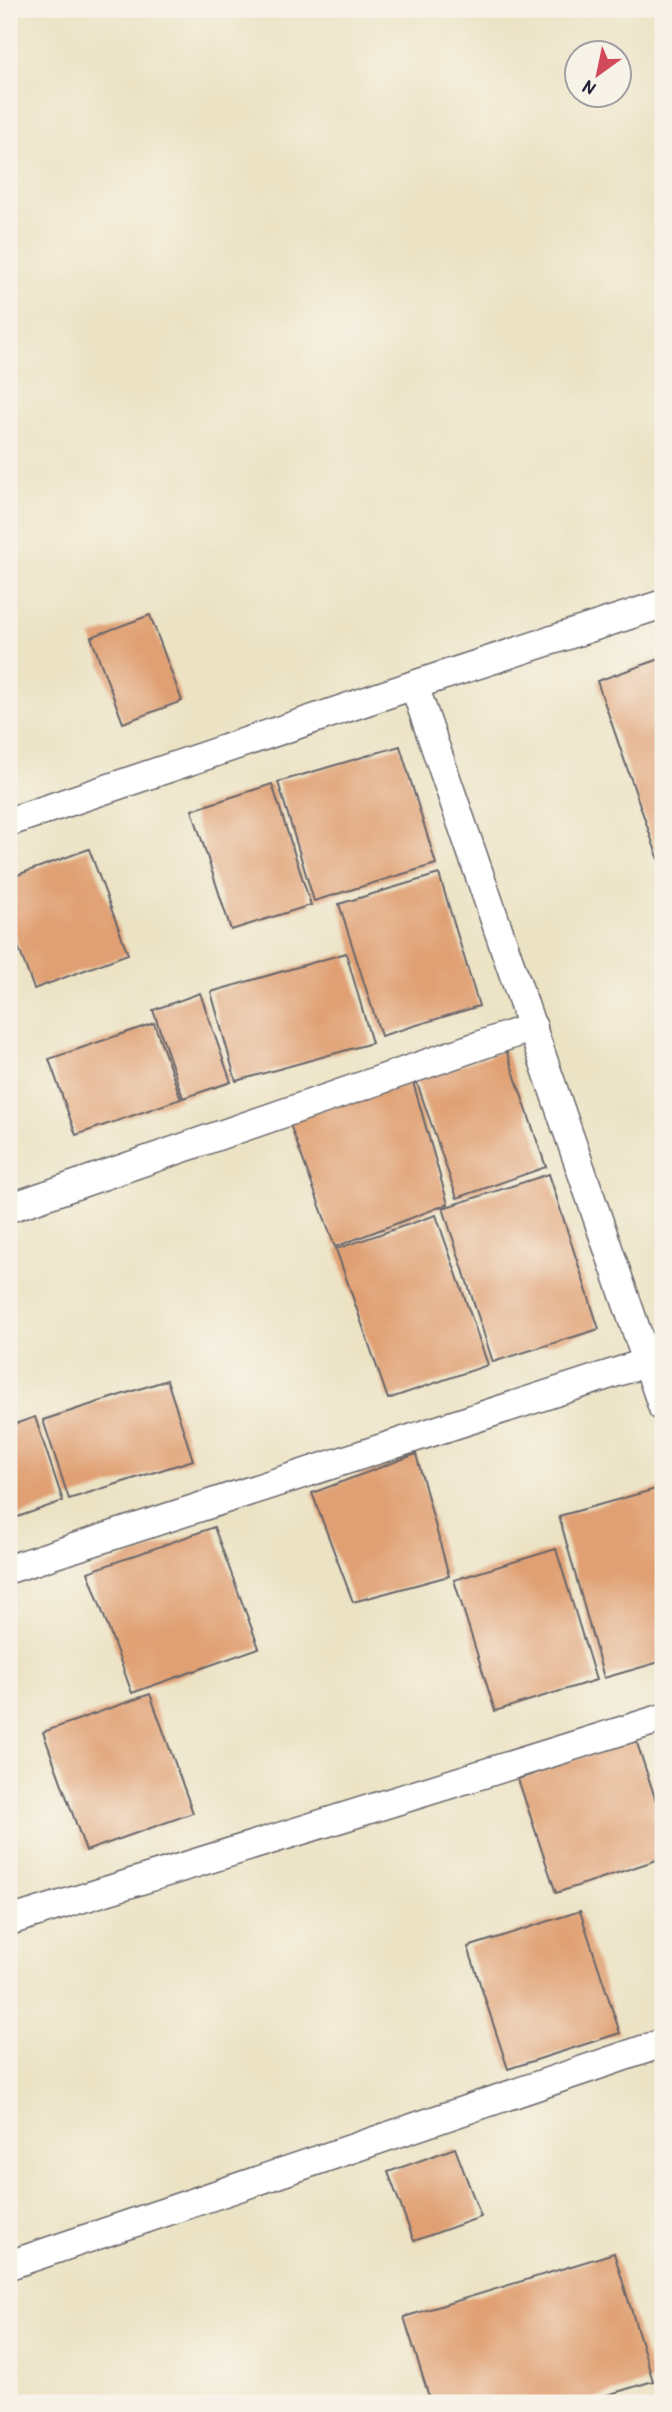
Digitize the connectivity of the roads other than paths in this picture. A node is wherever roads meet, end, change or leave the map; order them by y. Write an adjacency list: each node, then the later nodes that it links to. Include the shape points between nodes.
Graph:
1 (663, 604): 2 (street)
2 (414, 685): 3 (street); 4 (street)
3 (9, 822)
4 (533, 1027): 5 (street); 6 (street)
5 (9, 1208)
6 (648, 1362): 7 (street); 8 (street)
7 (663, 1408)
8 (9, 1569)
9 (663, 1718): 10 (street)
10 (9, 1921)
11 (663, 2043): 12 (street)
12 (9, 2265)

